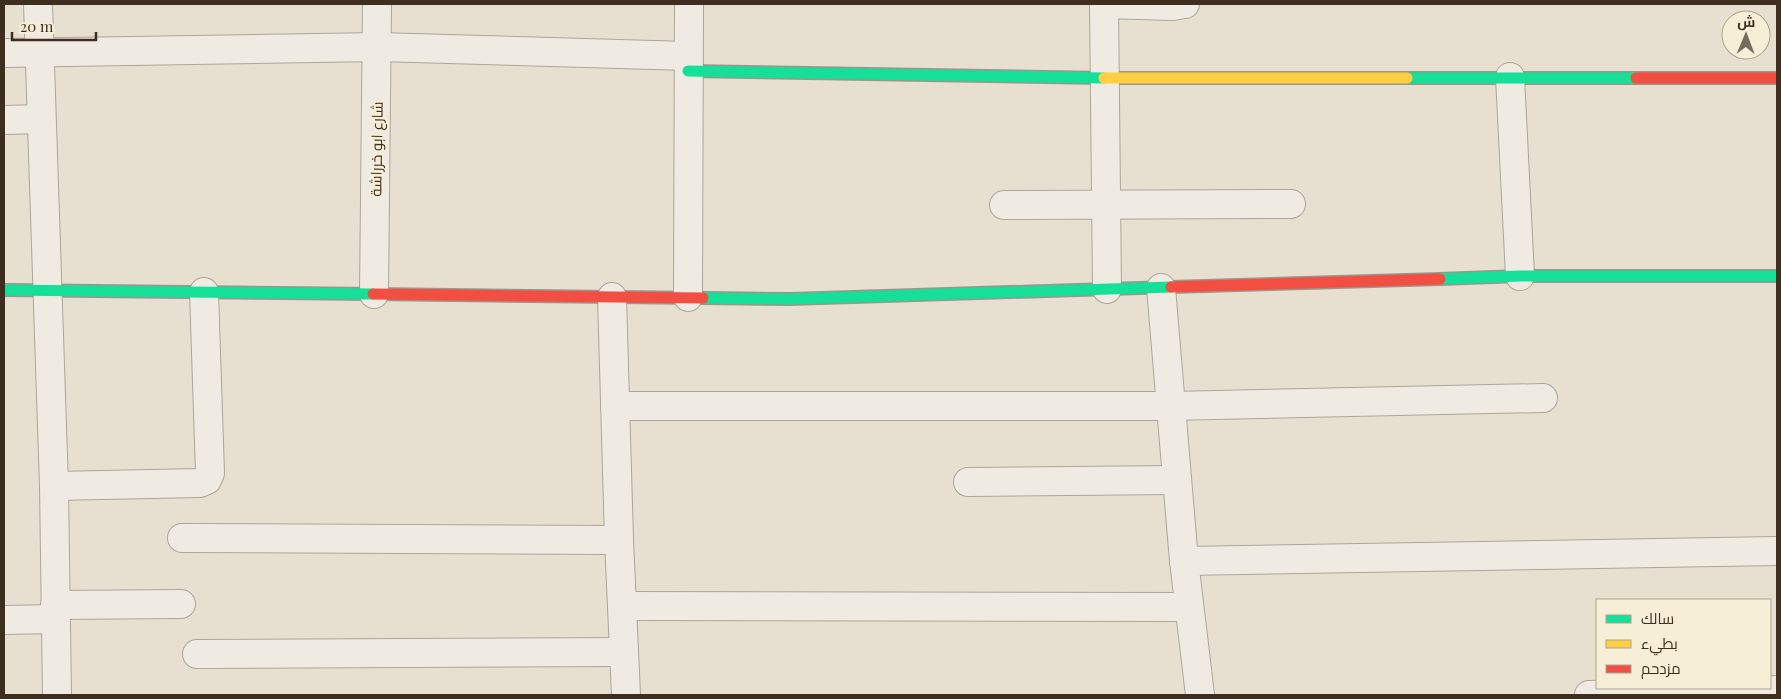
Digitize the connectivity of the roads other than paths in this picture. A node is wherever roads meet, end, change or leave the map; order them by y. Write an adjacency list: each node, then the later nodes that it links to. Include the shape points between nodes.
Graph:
1 (38, 4): 7 (street)
2 (377, 4): 6 (street, شارع ابو خرراشة)
3 (689, 4): 9 (street)
4 (1104, 4): 5 (street); 11 (street)
5 (1185, 4)
6 (378, 47): 7 (street); 9 (street); 25 (street, شارع ابو خرراشة)
7 (39, 51): 8 (street); 13 (street)
8 (4, 53)
9 (688, 63): 11 (street); 27 (street)
10 (1510, 77): 11 (street); 12 (street); 18 (street)
11 (1104, 78): 16 (street)
12 (1777, 78)
13 (42, 119): 14 (street); 23 (street)
14 (4, 120)
15 (1291, 204): 16 (street)
16 (1106, 205): 17 (street); 22 (street)
17 (1004, 206)
18 (1520, 276): 19 (street); 20 (street)
19 (1777, 276)
20 (1161, 288): 22 (street); 30 (street)
21 (4, 290): 23 (street)
22 (1107, 290): 27 (street, via 790,299)
23 (47, 291): 24 (street); 33 (street)
24 (204, 292): 25 (street); 33 (street, via 210,474 207,480 200,484)
25 (374, 294): 26 (street)
26 (612, 297): 27 (street); 29 (street)
27 (688, 298)
28 (1542, 398): 30 (street)
29 (615, 406): 30 (street); 35 (street)
30 (1171, 406): 31 (street)
31 (1177, 480): 32 (street); 37 (street)
32 (968, 482)
33 (54, 486): 41 (street)
34 (182, 538): 35 (street)
35 (619, 540): 39 (street)
36 (1777, 551): 37 (street)
37 (1184, 561): 40 (street)
38 (181, 604): 41 (street)
39 (622, 606): 40 (street); 43 (street)
40 (1189, 607): 48 (street)
41 (55, 612): 42 (street); 46 (street)
42 (4, 620)
43 (624, 652): 44 (street); 47 (street)
44 (197, 654)
45 (1777, 690): 49 (street)
46 (57, 695)
47 (626, 695)
48 (1200, 695)
49 (1589, 695)

